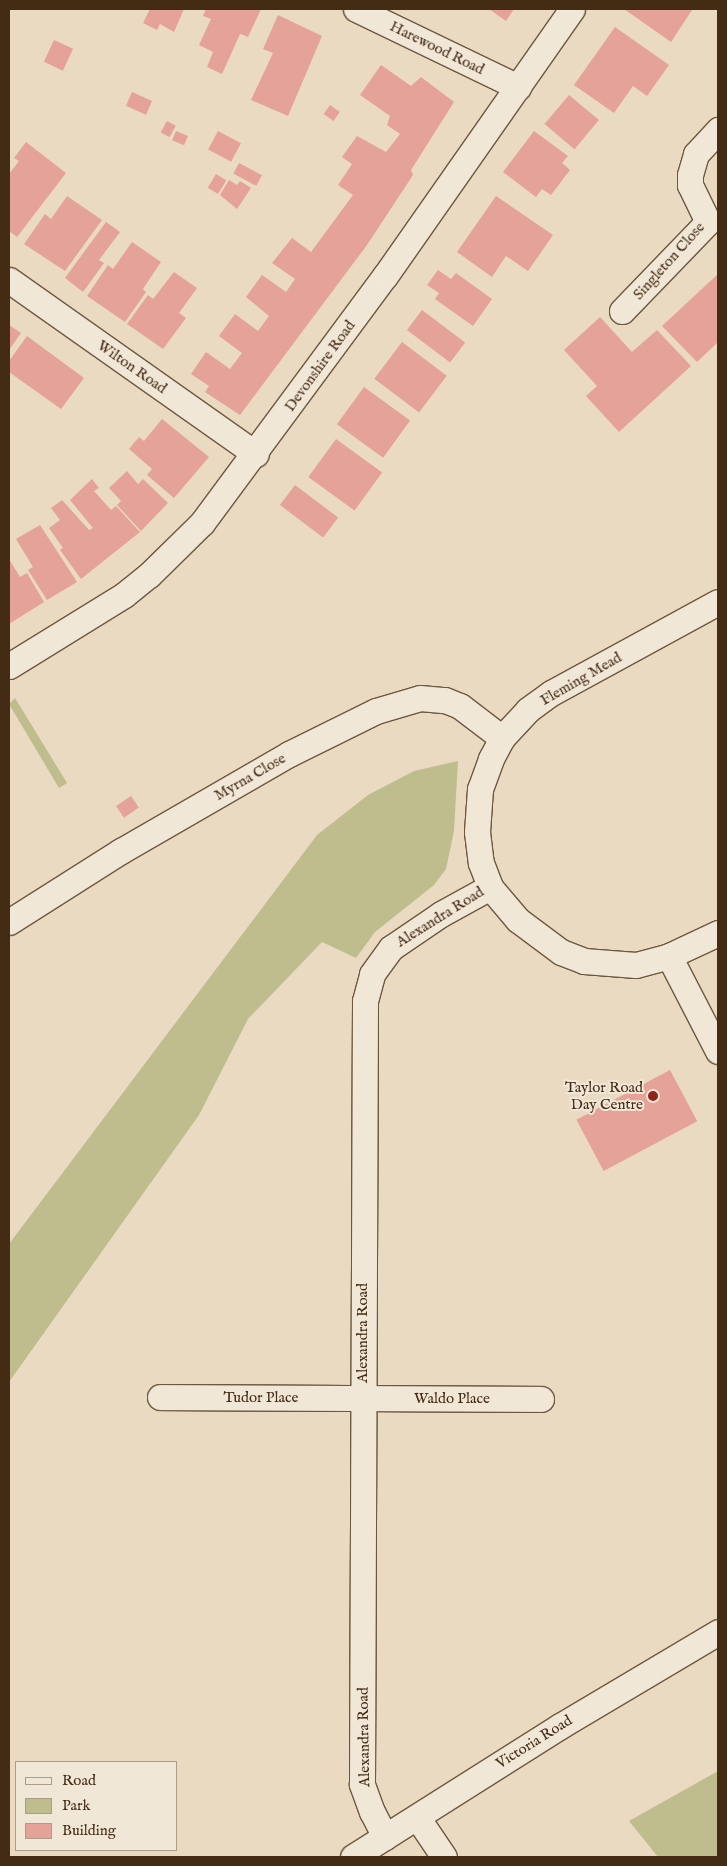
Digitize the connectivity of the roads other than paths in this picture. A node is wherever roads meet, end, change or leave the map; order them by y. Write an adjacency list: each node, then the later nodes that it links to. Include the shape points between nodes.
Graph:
1 (356, 9): 3 (street, Harewood Road)
2 (572, 9): 3 (street, Devonshire Road)
3 (518, 87): 7 (street, Devonshire Road)
4 (718, 130): 6 (street, Singleton Close, via 696,154 690,174 690,185 708,222)
5 (9, 280): 7 (street, Wilton Road)
6 (622, 312)
7 (256, 454): 9 (street, Devonshire Road, via 202,523 149,575 124,595)
8 (718, 602): 10 (street, Fleming Mead, via 551,694 528,710)
9 (9, 666)
10 (502, 738): 11 (street, Fleming Mead, via 480,789 478,809 478,850); 12 (street, Myrna Close, via 460,706 445,700 420,698 376,711 289,754 130,846)
11 (490, 886): 14 (street, Fleming Mead, via 518,920 561,952 584,961 636,965); 17 (street, Alexandra Road, via 404,937 380,962 367,986 364,1012)
12 (9, 922)
13 (718, 933): 14 (street, Fleming Mead)
14 (669, 956): 15 (street)
15 (718, 1051)
16 (160, 1397): 17 (street, Tudor Place)
17 (363, 1399): 18 (street, Waldo Place); 21 (street, Alexandra Road, via 362,1784)
18 (541, 1399)
19 (718, 1632): 20 (street, Victoria Road, via 658,1665)
20 (417, 1817): 21 (street, Victoria Road); 23 (street)
21 (385, 1837): 22 (street, Victoria Road)
22 (353, 1857)
23 (444, 1857)

